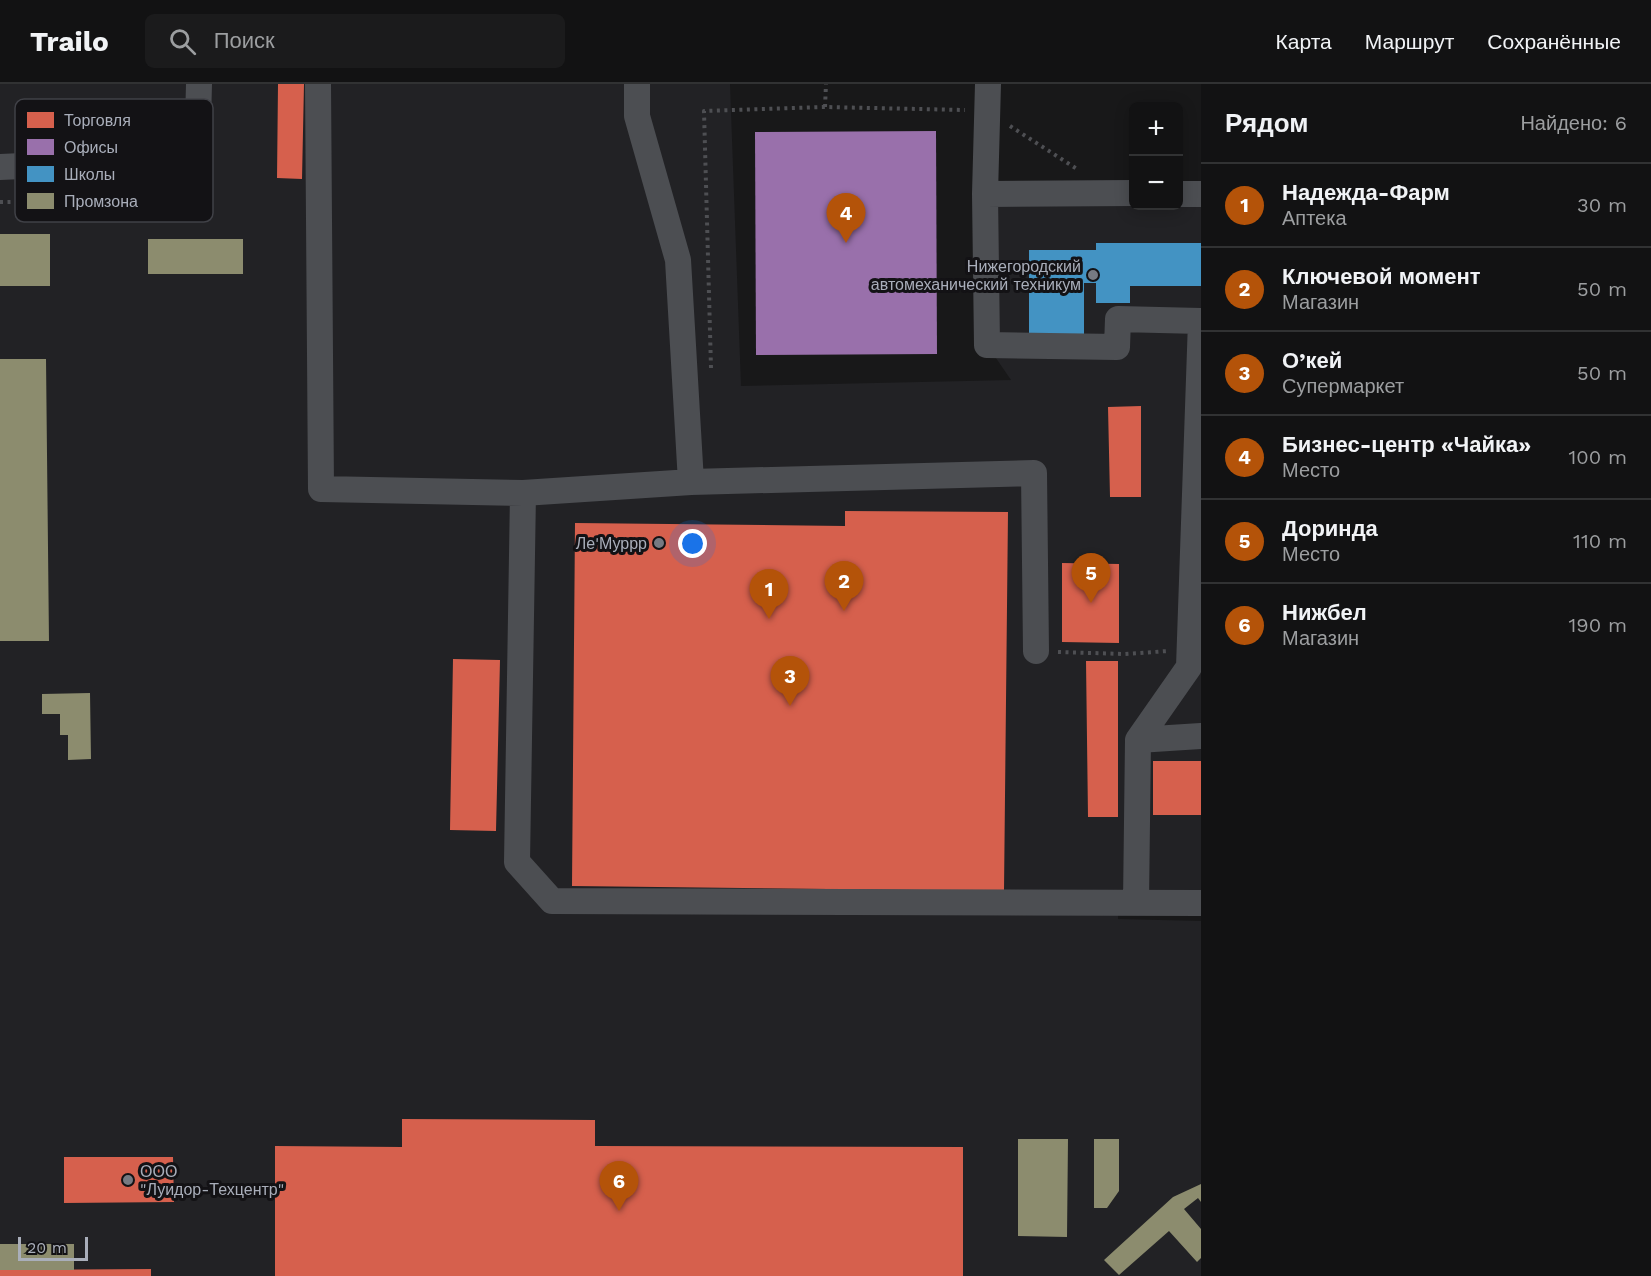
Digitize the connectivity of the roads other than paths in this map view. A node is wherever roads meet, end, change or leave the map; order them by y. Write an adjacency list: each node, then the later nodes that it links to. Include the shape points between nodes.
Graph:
1 (199, 84): 5 (lane)
2 (318, 84): 14 (lane, via 321,489)
3 (637, 84): 13 (lane, via 637,116 678,260)
4 (988, 84): 9 (lane)
5 (199, 99)
6 (15, 166): 7 (lane)
7 (0, 167)
8 (1129, 193): 9 (lane)
9 (985, 194): 12 (lane, via 987,345 1117,347 1118,319)
10 (1183, 194): 11 (lane)
11 (1201, 194)
12 (1201, 321): 17 (lane, via 1189,667)
13 (691, 482): 14 (lane); 15 (lane, via 1034,473)
14 (523, 493): 18 (lane, via 517,862 552,901)
15 (1036, 651)
16 (1201, 736): 17 (lane)
17 (1138, 740): 18 (lane)
18 (1136, 903): 19 (lane)
19 (1201, 903)

